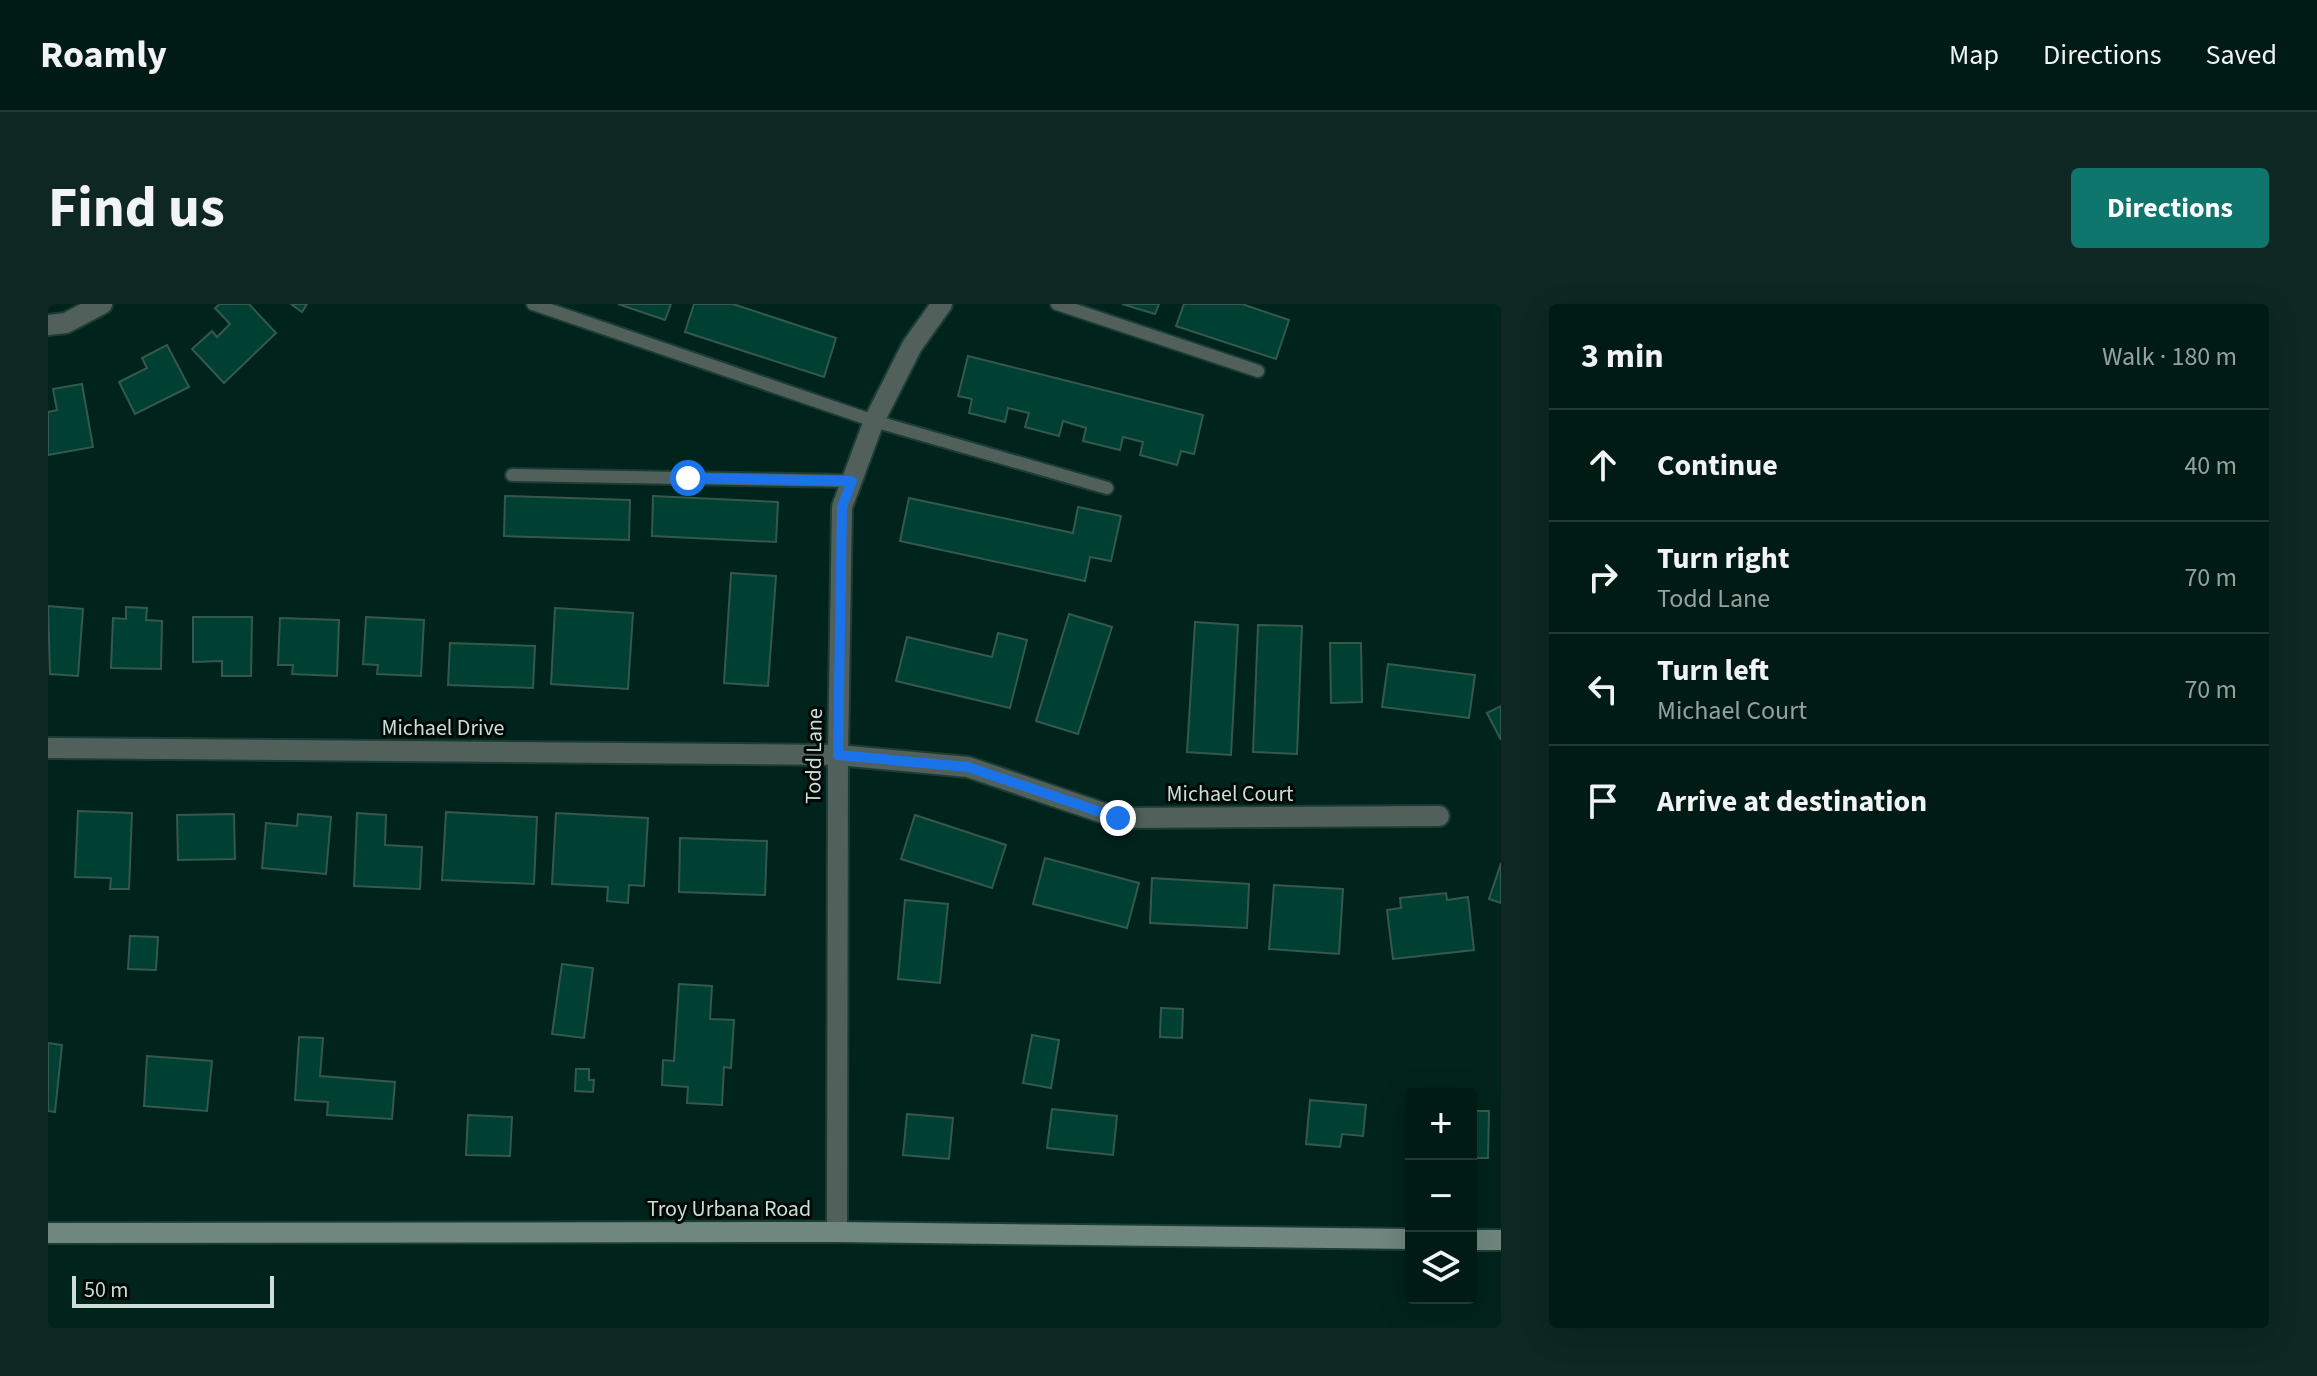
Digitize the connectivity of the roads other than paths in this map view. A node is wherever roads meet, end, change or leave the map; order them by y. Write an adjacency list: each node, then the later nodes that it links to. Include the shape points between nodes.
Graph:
1 (102, 304): 5 (street, via 66,323)
2 (533, 304): 7 (lane)
3 (1057, 304): 6 (lane)
4 (939, 305): 7 (street, Todd Lane)
5 (48, 325)
6 (1258, 371)
7 (874, 421): 9 (street, Todd Lane); 10 (lane)
8 (512, 475): 9 (lane)
9 (852, 481): 12 (street, Todd Lane, via 842,507)
10 (1107, 488)
11 (48, 748): 12 (street, Michael Drive)
12 (838, 755): 13 (street, Michael Court, via 968,767 1118,818); 14 (street, Todd Lane)
13 (1439, 816)
14 (837, 1232): 15 (street, Troy Urbana Road); 16 (street, Troy Urbana Road)
15 (48, 1233)
16 (1405, 1239)
17 (1477, 1240): 18 (street)
18 (1501, 1240)

